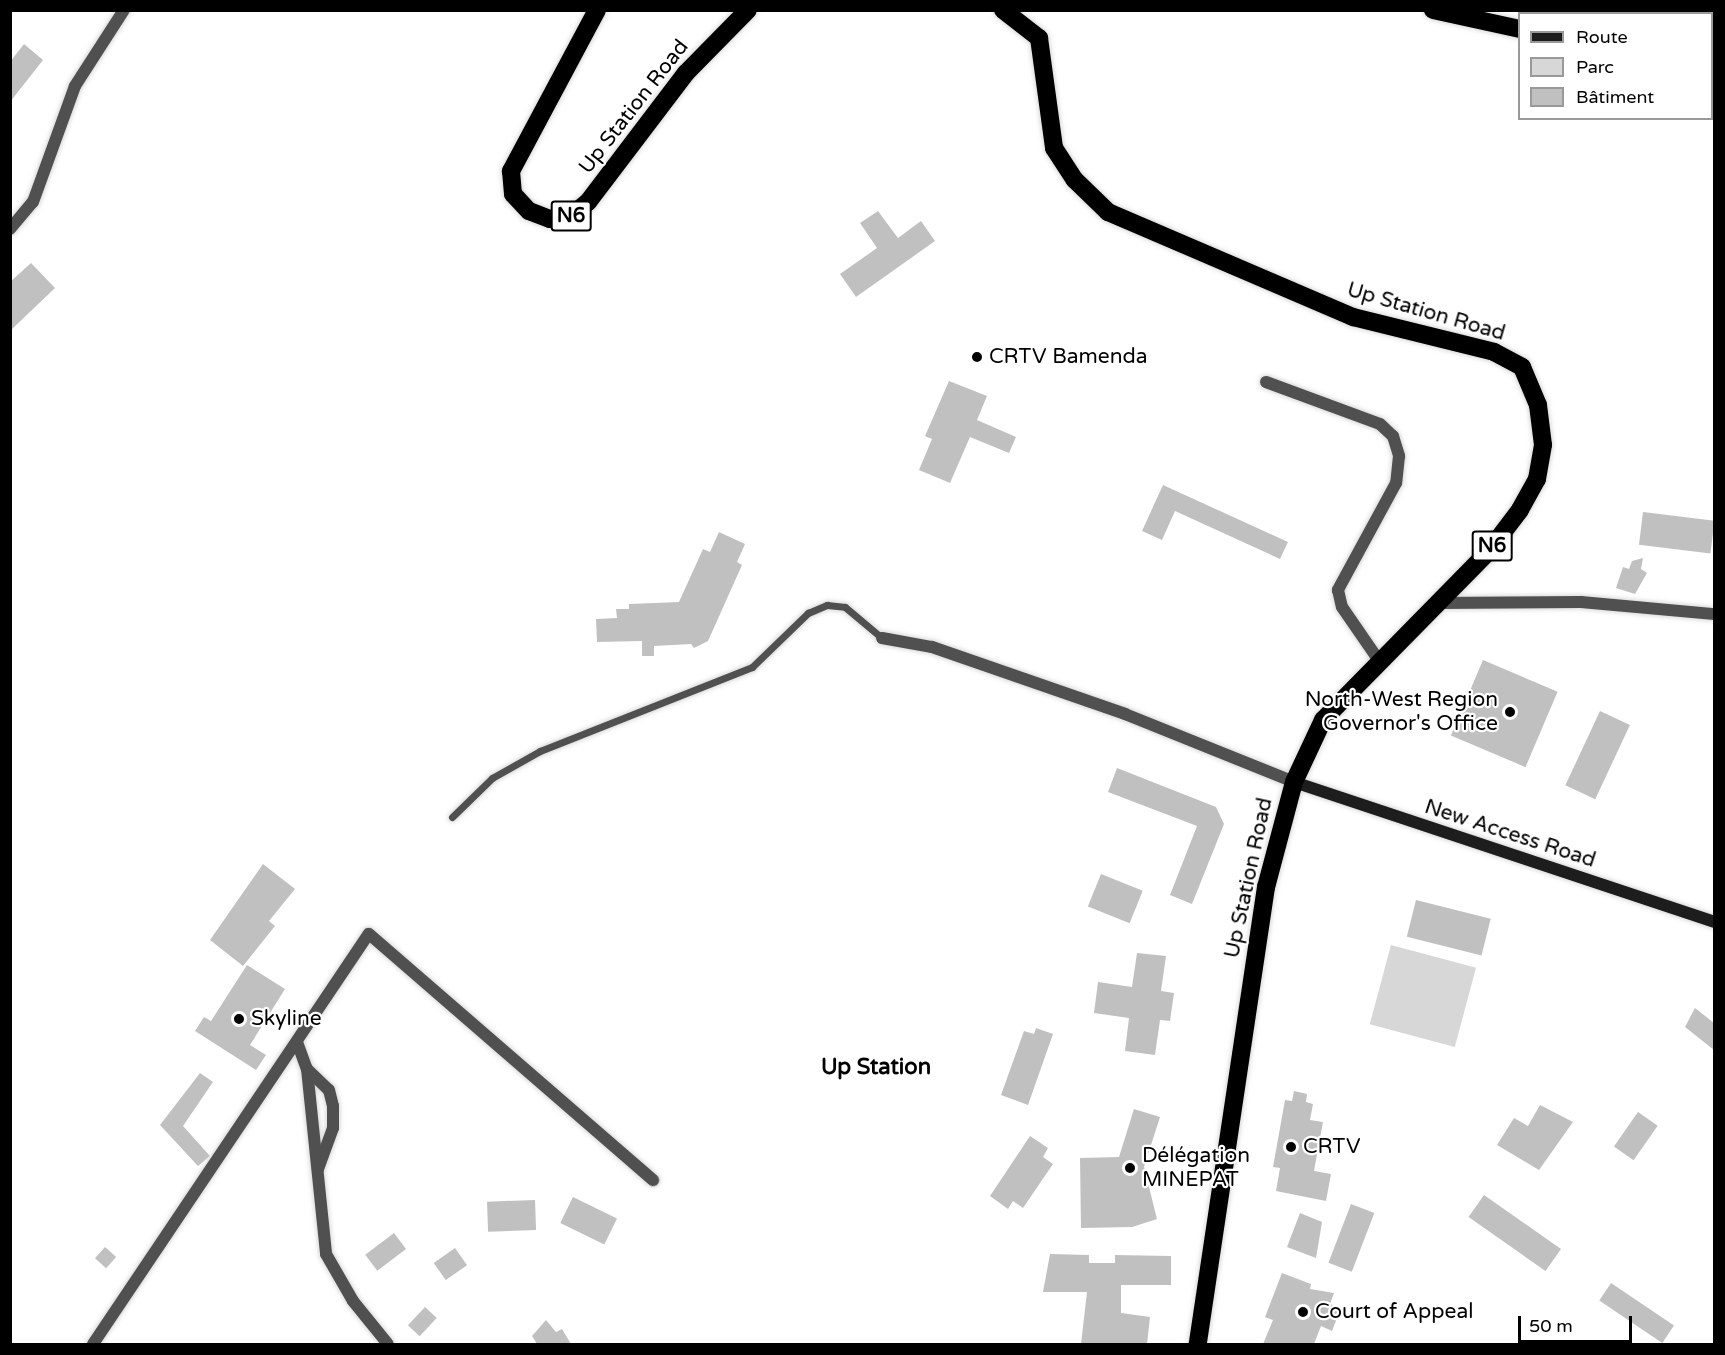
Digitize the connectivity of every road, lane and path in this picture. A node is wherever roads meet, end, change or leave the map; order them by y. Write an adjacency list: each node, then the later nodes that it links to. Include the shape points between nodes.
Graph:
1 (124, 10): 7 (street, via 80,76 33,202)
2 (597, 10): 3 (highway, Up Station Road / N6, via 511,171 513,194 529,212 550,219 568,218 588,202 686,73)
3 (748, 10)
4 (1003, 10): 9 (highway, Up Station Road / N6, via 1039,38 1054,148 1075,180 1108,212 1353,317 1494,352 1522,367 1538,405 1543,445 1537,479 1488,552)
5 (1433, 10): 6 (highway)
6 (1518, 29)
7 (10, 229)
8 (1266, 382): 12 (street, via 1380,424 1393,436 1399,456 1396,483 1338,590 1342,607)
9 (1437, 603): 10 (street, via 1581,602); 12 (highway, Up Station Road / N6)
10 (1714, 614)
11 (882, 638): 13 (street, via 932,647 1095,703); 14 (lane, via 845,607 826,605 808,613 752,667 540,751 492,778)
12 (1380, 662): 13 (highway, Up Station Road / N6, via 1323,720)
13 (1294, 782): 15 (main road, New Access Road); 22 (highway, Up Station Road / N6, via 1266,887)
14 (452, 817)
15 (1714, 922)
16 (297, 1042): 17 (street); 19 (street, via 369,934); 20 (street)
17 (307, 1069): 18 (street); 18 (street, via 329,1090 333,1106 333,1128)
18 (318, 1171): 21 (street, via 326,1254 352,1301)
19 (654, 1180)
20 (93, 1344)
21 (388, 1344)
22 (1198, 1344)

